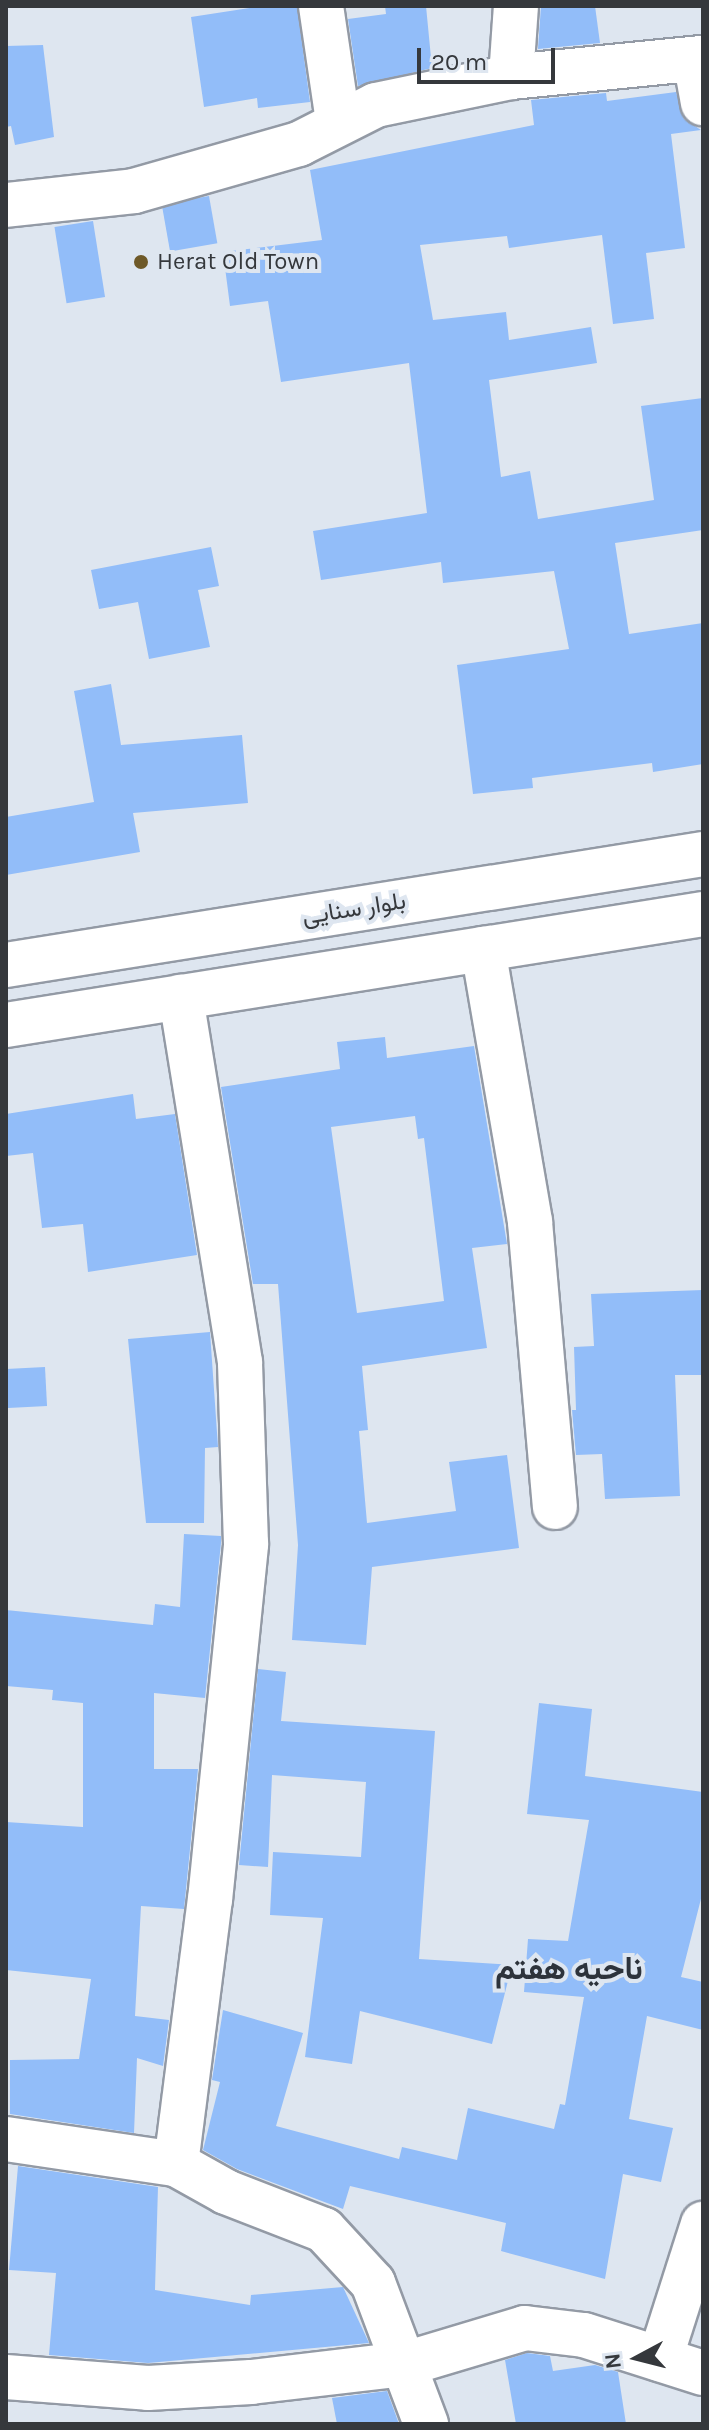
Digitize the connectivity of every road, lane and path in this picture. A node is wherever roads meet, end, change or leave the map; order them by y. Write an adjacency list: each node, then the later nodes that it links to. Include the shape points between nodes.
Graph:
1 (321, 6): 6 (street)
2 (516, 6): 4 (street)
3 (699, 58): 4 (street); 5 (street)
4 (511, 77): 6 (street, via 376,105)
5 (703, 103)
6 (338, 121): 7 (street, via 299,144 134,191)
7 (6, 205)
8 (703, 854): 11 (street, بلوار سنایی)
9 (703, 914): 10 (street)
10 (483, 949): 12 (street); 14 (street, via 530,1222)
11 (6, 965)
12 (181, 997): 13 (street); 16 (street, via 240,1362 246,1544 210,1900)
13 (6, 1025)
14 (555, 1507)
15 (6, 2139): 16 (street)
16 (176, 2164): 19 (street, via 226,2192 324,2230 373,2283)
17 (703, 2224): 18 (street)
18 (660, 2359): 19 (street, via 584,2335 525,2328); 20 (street)
19 (405, 2364): 21 (street, via 148,2388); 22 (street)
20 (703, 2373)
21 (6, 2377)
22 (426, 2424)

